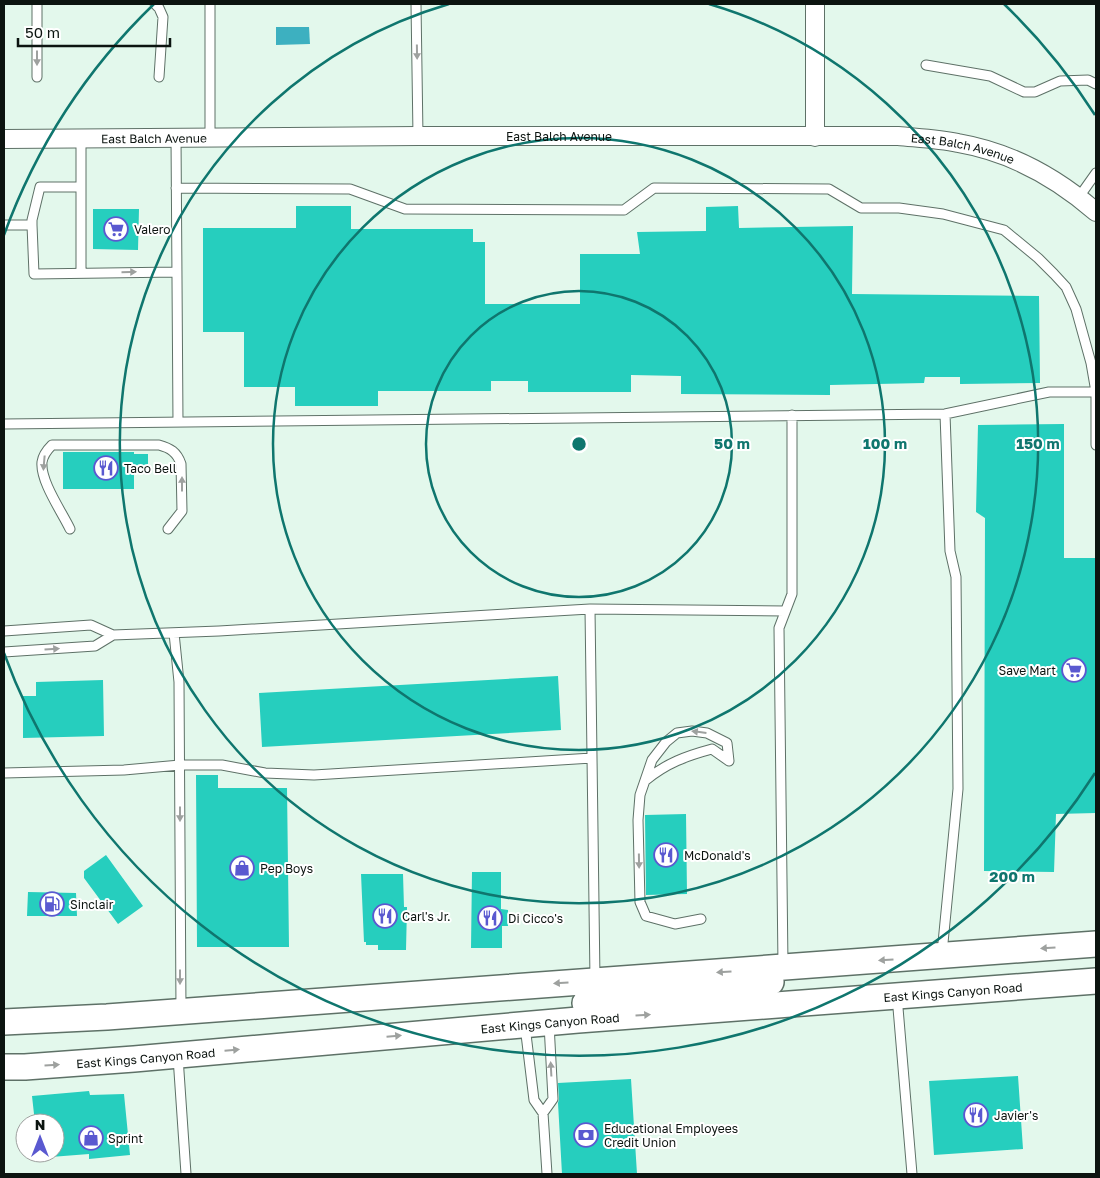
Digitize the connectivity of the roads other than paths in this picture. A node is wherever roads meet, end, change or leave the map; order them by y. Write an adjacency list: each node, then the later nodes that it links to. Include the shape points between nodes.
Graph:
1 (37, 4): 7 (lane, one-way to 7)
2 (155, 4): 8 (lane, via 163,18)
3 (210, 4): 12 (lane)
4 (416, 4): 10 (lane, one-way to 10)
5 (815, 4): 13 (street)
6 (926, 65): 9 (lane, via 990,76 1024,92 1035,92 1060,81 1088,80)
7 (37, 77)
8 (159, 77)
9 (1096, 84)
10 (418, 136): 12 (street, East Balch Avenue); 13 (street, East Balch Avenue)
11 (176, 137): 12 (street, East Balch Avenue); 14 (street, East Balch Avenue); 18 (lane)
12 (210, 137)
13 (815, 137): 19 (street, East Balch Avenue, via 898,136 959,143 1012,158 1055,180)
14 (81, 138): 15 (street, East Balch Avenue); 17 (lane)
15 (4, 139)
16 (1096, 173): 19 (lane)
17 (81, 187): 22 (lane, via 40,187); 23 (lane)
18 (176, 188): 24 (lane); 25 (lane, via 350,189 405,209 604,210 624,210 654,188 829,189 861,208 898,208 943,214 1004,230 1066,287 1084,336)
19 (1079, 197): 20 (street, East Balch Avenue)
20 (1096, 212)
21 (4, 225): 22 (lane)
22 (32, 225): 23 (lane, via 34,274)
23 (81, 272): 24 (lane, one-way to 24)
24 (177, 272): 28 (lane)
25 (1096, 392): 26 (lane, via 1049,392); 30 (lane)
26 (945, 414): 27 (lane); 45 (lane, via 950,551 956,576 958,789)
27 (792, 415): 28 (lane); 34 (lane, via 792,594)
28 (178, 422): 29 (lane)
29 (4, 424)
30 (1096, 445)
31 (70, 529): 32 (lane, one-way to 31, via 182,511 182,464 168,448 158,445 52,445 42,460 45,479)
32 (168, 529)
33 (590, 609): 34 (lane); 36 (lane); 39 (lane)
34 (784, 610): 46 (lane, via 779,628)
35 (4, 631): 37 (lane, via 91,626)
36 (174, 633): 37 (lane); 40 (lane, via 179,682)
37 (113, 635): 38 (lane, one-way to 37, via 95,646)
38 (4, 652)
39 (592, 758): 40 (lane, via 314,775 265,773 222,765); 47 (lane)
40 (180, 765): 41 (lane); 50 (lane, one-way to 50)
41 (4, 773)
42 (645, 780): 42 (lane, one-way to 42, via 683,757 712,749 729,761 727,743 707,733 677,733 652,760); 43 (lane, one-way to 43, via 638,820 640,902 646,916 657,920 675,924)
43 (701, 919)
44 (1096, 944): 45 (main road, one-way to 45)
45 (942, 956): 46 (main road, one-way to 46)
46 (783, 968): 47 (main road, one-way to 47); 52 (main road, via 772,982 762,986 563,1005)
47 (595, 981): 50 (main road, one-way to 50)
48 (1096, 981): 49 (main road, East Kings Canyon Road)
49 (898, 996): 52 (main road, East Kings Canyon Road, one-way to 49); 58 (lane)
50 (181, 1011): 51 (main road)
51 (4, 1022)
52 (537, 1024): 53 (main road, East Kings Canyon Road, one-way to 52); 55 (lane, via 534,1100); 55 (lane, one-way to 52, via 553,1099)
53 (178, 1055): 54 (main road, East Kings Canyon Road, one-way to 53); 56 (lane)
54 (4, 1067)
55 (543, 1113): 57 (lane)
56 (186, 1174)
57 (547, 1174)
58 (912, 1174)

